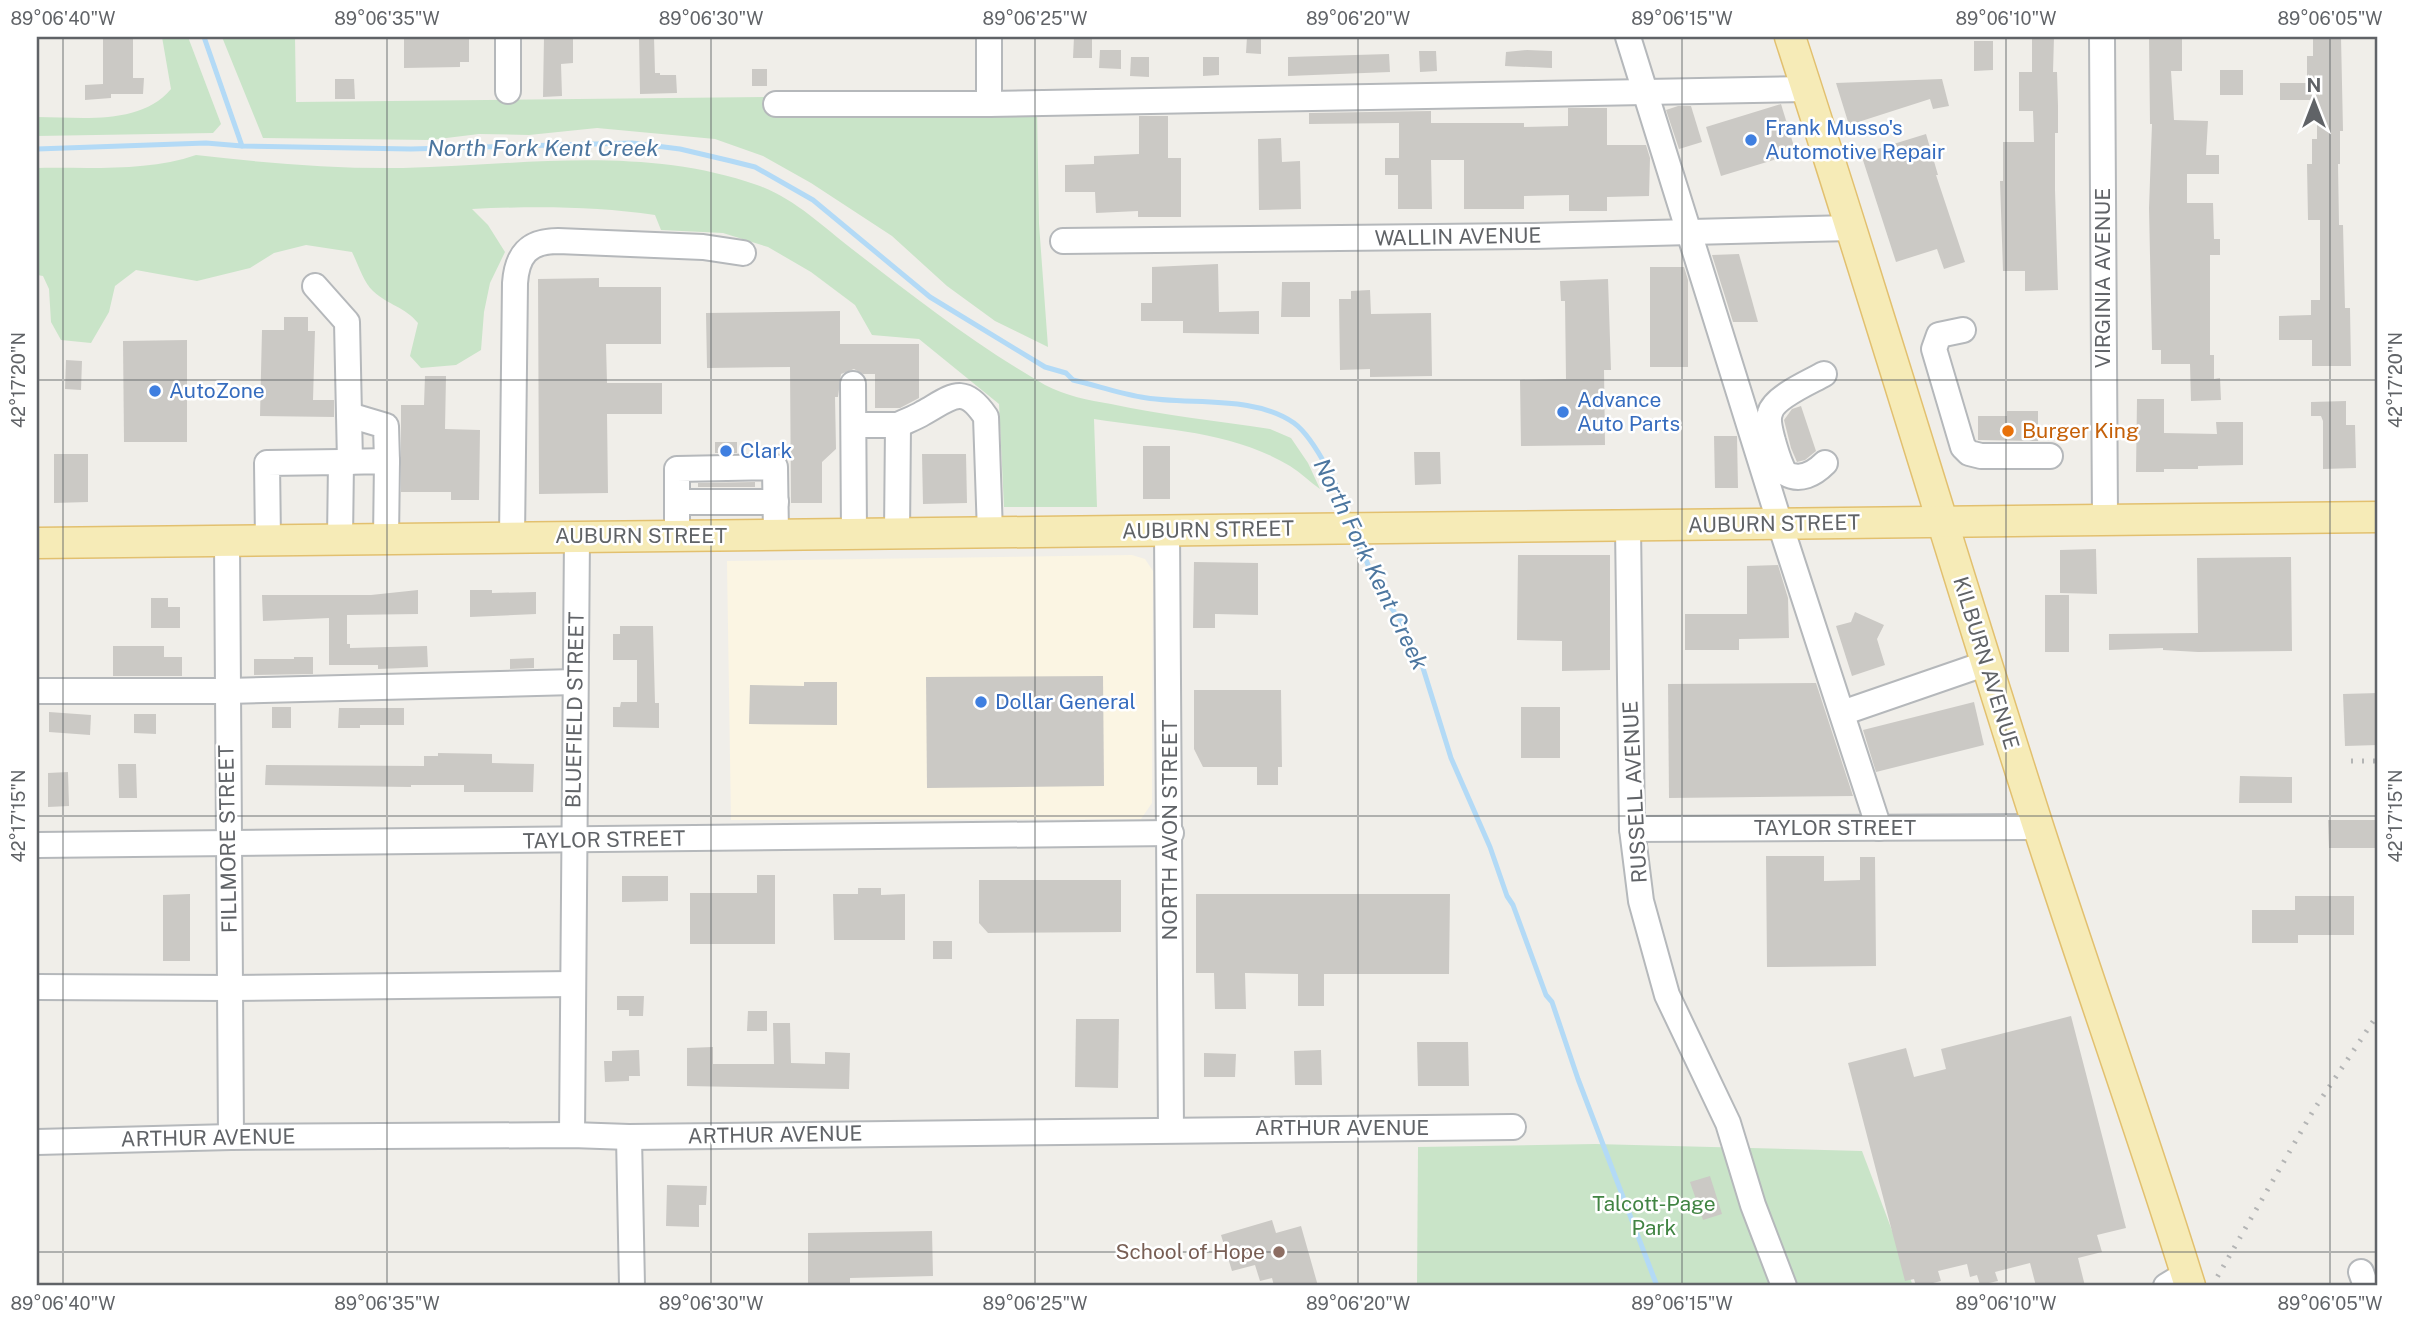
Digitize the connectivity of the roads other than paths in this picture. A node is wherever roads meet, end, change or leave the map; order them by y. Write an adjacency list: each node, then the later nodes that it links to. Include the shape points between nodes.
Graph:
1 (508, 37): 7 (street)
2 (989, 37): 10 (street)
3 (1628, 37): 8 (street)
4 (1790, 37): 6 (main road, KILBURN AVENUE)
5 (2102, 37): 29 (street, VIRGINIA AVENUE)
6 (1807, 89): 8 (street); 11 (main road, KILBURN AVENUE)
7 (508, 91)
8 (1646, 94): 10 (street); 12 (street)
9 (776, 104): 10 (street)
10 (989, 104)
11 (1852, 228): 12 (street, WALLIN AVENUE); 30 (main road, KILBURN AVENUE)
12 (1689, 233): 13 (street, WALLIN AVENUE); 31 (street)
13 (1063, 242)
14 (743, 253): 39 (street, via 558,241 524,253 516,265 514,283)
15 (314, 286): 19 (street, via 347,322)
16 (1963, 330): 22 (street, via 1939,335 1934,349 1963,447 1980,456)
17 (1824, 374): 25 (street, via 1783,397 1773,406 1769,422 1785,472 1808,476)
18 (853, 384): 20 (street)
19 (349, 415): 23 (street, via 386,426); 24 (street)
20 (853, 425): 21 (street); 35 (street)
21 (898, 425): 34 (street, via 957,395 978,405 986,417); 36 (street)
22 (2050, 456)
23 (387, 461): 24 (street); 41 (street)
24 (346, 462): 42 (street, via 267,463); 43 (street)
25 (1825, 463)
26 (677, 502): 27 (street); 27 (street, via 677,469 775,467); 38 (street)
27 (776, 502): 37 (street)
28 (2378, 517): 29 (main road, AUBURN STREET)
29 (2105, 519): 30 (main road, AUBURN STREET)
30 (1942, 521): 31 (main road, AUBURN STREET); 46 (main road, KILBURN AVENUE)
31 (1780, 524): 32 (main road, AUBURN STREET); 50 (street)
32 (1629, 527): 33 (main road, AUBURN STREET); 53 (street, RUSSELL AVENUE)
33 (1167, 531): 34 (main road, AUBURN STREET); 54 (street, NORTH AVON STREET)
34 (990, 533): 36 (main road, AUBURN STREET)
35 (854, 534): 36 (main road, AUBURN STREET); 37 (main road, AUBURN STREET)
36 (897, 534)
37 (776, 535): 38 (main road, AUBURN STREET)
38 (677, 536): 40 (main road, AUBURN STREET)
39 (512, 537): 40 (main road, AUBURN STREET); 41 (main road, AUBURN STREET)
40 (577, 537): 47 (street, BLUEFIELD STREET)
41 (386, 539): 43 (main road, AUBURN STREET)
42 (268, 540): 43 (main road, AUBURN STREET); 44 (main road, AUBURN STREET)
43 (340, 540)
44 (227, 541): 45 (main road, AUBURN STREET); 49 (street, FILLMORE STREET)
45 (37, 543)
46 (1987, 663): 50 (street); 51 (main road, KILBURN AVENUE)
47 (575, 682): 49 (street); 55 (street, BLUEFIELD STREET)
48 (37, 691): 49 (street)
49 (227, 691): 56 (street, FILLMORE STREET)
50 (1842, 713): 52 (street)
51 (2038, 827): 52 (street, TAYLOR STREET); 67 (main road, KILBURN AVENUE, via 2139,1124)
52 (1879, 828): 53 (street, TAYLOR STREET)
53 (1632, 829): 69 (street, RUSSELL AVENUE, via 1641,901 1667,995 1728,1123)
54 (1171, 833): 55 (street, TAYLOR STREET); 62 (street, NORTH AVON STREET)
55 (573, 841): 56 (street, TAYLOR STREET); 58 (street, BLUEFIELD STREET)
56 (228, 843): 57 (street, TAYLOR STREET); 60 (street, FILLMORE STREET)
57 (37, 845)
58 (573, 984): 60 (street); 63 (street, BLUEFIELD STREET)
59 (37, 987): 60 (street)
60 (230, 988): 64 (street, FILLMORE STREET)
61 (1513, 1127): 62 (street, ARTHUR AVENUE)
62 (1171, 1130): 65 (street, ARTHUR AVENUE)
63 (572, 1135): 64 (street, ARTHUR AVENUE); 65 (street, ARTHUR AVENUE)
64 (231, 1137): 66 (street, ARTHUR AVENUE)
65 (629, 1137): 68 (street)
66 (37, 1142)
67 (2181, 1282)
68 (632, 1286)
69 (1784, 1286)

